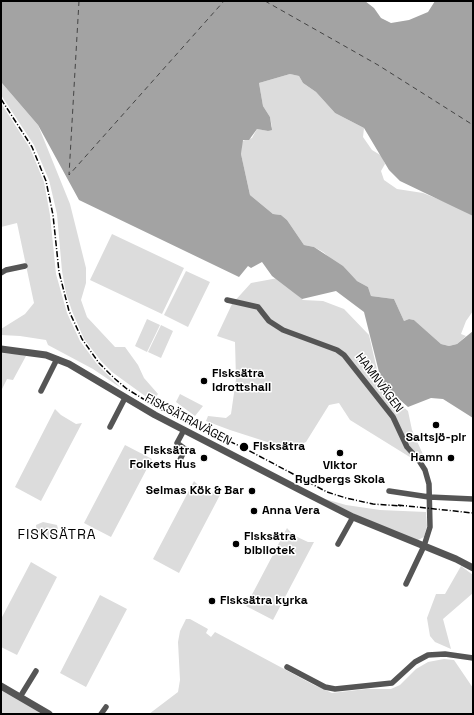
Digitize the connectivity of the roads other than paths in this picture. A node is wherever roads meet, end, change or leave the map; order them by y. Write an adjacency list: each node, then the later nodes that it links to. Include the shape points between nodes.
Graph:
1 (25, 266): 2 (street)
2 (1, 273)
3 (228, 300): 12 (street, HAMNVÄGEN, via 258,307 269,321 283,330 329,346 344,355 393,417 407,447 418,459 428,477)
4 (1, 349): 5 (street, FISKSÄTRAVÄGEN)
5 (57, 359): 6 (street); 7 (street, FISKSÄTRAVÄGEN, via 75,367)
6 (41, 391)
7 (125, 398): 8 (street); 9 (street, FISKSÄTRAVÄGEN)
8 (110, 427)
9 (184, 430): 10 (street, via 178,443 185,449); 14 (street, FISKSÄTRAVÄGEN)
10 (179, 462)
11 (389, 491): 12 (street)
12 (429, 497): 13 (street); 16 (street, HAMNVÄGEN, via 430,527)
13 (473, 499)
14 (353, 517): 15 (street); 16 (street, FISKSÄTRAVÄGEN)
15 (338, 544)
16 (424, 546): 17 (street, FISKSÄTRAVÄGEN, via 456,558); 18 (street, HAMNVÄGEN)
17 (473, 568)
18 (406, 584)
19 (473, 658): 20 (street, via 446,654 428,655 415,662 392,683 335,689 325,687)
20 (287, 667)
21 (36, 671): 23 (street)
22 (1, 686): 23 (street)
23 (20, 697): 25 (street)
24 (106, 707): 26 (street)
25 (49, 714)
26 (101, 714)

